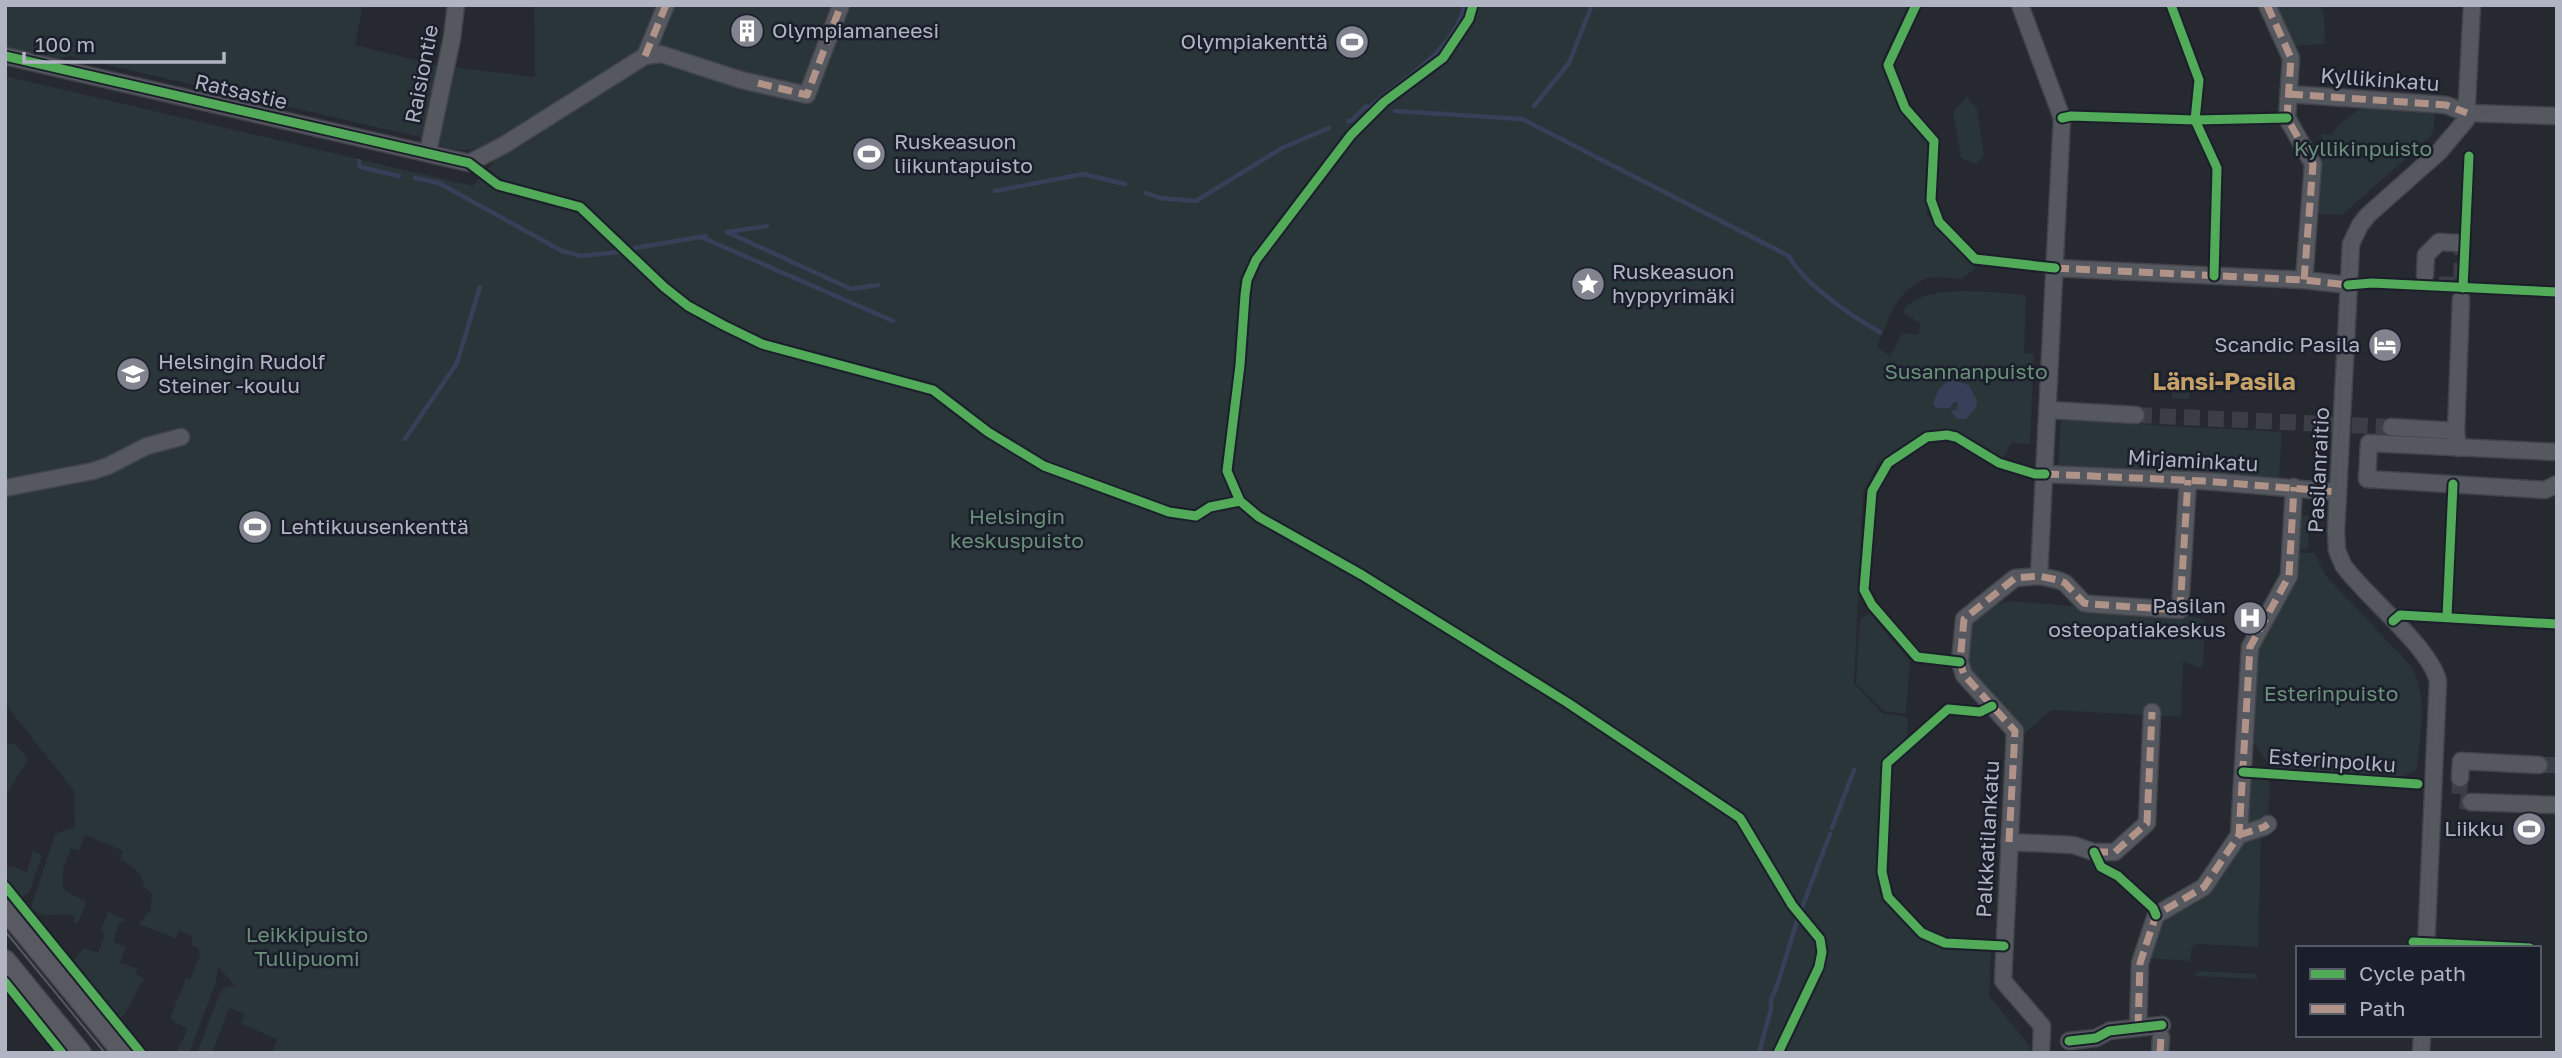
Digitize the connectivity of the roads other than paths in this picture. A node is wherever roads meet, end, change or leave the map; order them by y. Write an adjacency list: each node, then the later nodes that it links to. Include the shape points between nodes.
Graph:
1 (456, 5): 12 (street, Raisiontie)
2 (666, 5): 7 (street)
3 (841, 5): 7 (street, via 807,95 661,54)
4 (2021, 5): 14 (street, via 2062,118)
5 (2267, 5): 9 (street, via 2291,58)
6 (2472, 5): 10 (street)
7 (645, 55): 12 (street, Ratsastie, via 469,163)
8 (5, 56): 12 (street, Ratsastie)
9 (2289, 94): 10 (street, Kyllikinkatu, via 2446,105); 16 (street, via 2287,118 2313,164)
10 (2467, 113): 11 (street, Kyllikinkatu); 17 (street, Pasilanraitio, via 2446,144 2360,225 2351,244)
11 (2557, 116)
12 (428, 152)
13 (2458, 243): 15 (street, via 2439,243 2432,249 2426,255)
14 (2056, 268): 16 (street); 19 (street)
15 (2425, 275)
16 (2304, 281): 17 (street)
17 (2348, 285): 30 (street, Pasilanraitio)
18 (2461, 299): 23 (street)
19 (2049, 410): 20 (street); 25 (street)
20 (2136, 415)
21 (2391, 427): 23 (street)
22 (181, 437): 29 (street, via 147,446 93,471)
23 (2457, 440): 24 (street); 27 (street, via 2369,443 2367,479 2544,490)
24 (2557, 453)
25 (2045, 474): 26 (street, Mirjaminkatu); 31 (street)
26 (2188, 480): 28 (street, Mirjaminkatu); 31 (street, via 2180,610 2084,603 2065,583)
27 (2557, 484)
28 (2294, 487): 30 (street, Mirjaminkatu); 38 (street, via 2290,576 2250,646)
29 (5, 488)
30 (2338, 492): 41 (street, Pasilanraitio, via 2336,542 2343,565 2422,652 2438,681)
31 (2039, 576): 39 (street, Palkkatilankatu, via 2013,579 1964,619 1960,662 1964,675 2015,731)
32 (2152, 712): 39 (street, via 2147,823 2115,852)
33 (2539, 765): 34 (street, via 2460,761)
34 (2460, 778)
35 (2471, 802): 36 (street)
36 (2557, 805)
37 (2268, 824): 38 (street)
38 (2239, 835): 43 (street, via 2204,887 2156,915 2140,962)
39 (2010, 842): 48 (street, Palkkatilankatu, via 2003,981 2042,1026)
40 (5, 908): 47 (main road)
41 (2426, 946)
42 (5, 961): 46 (main road)
43 (2138, 1028): 44 (street); 45 (street)
44 (2161, 1038)
45 (2069, 1041)
46 (80, 1053)
47 (124, 1053)
48 (2041, 1053)

